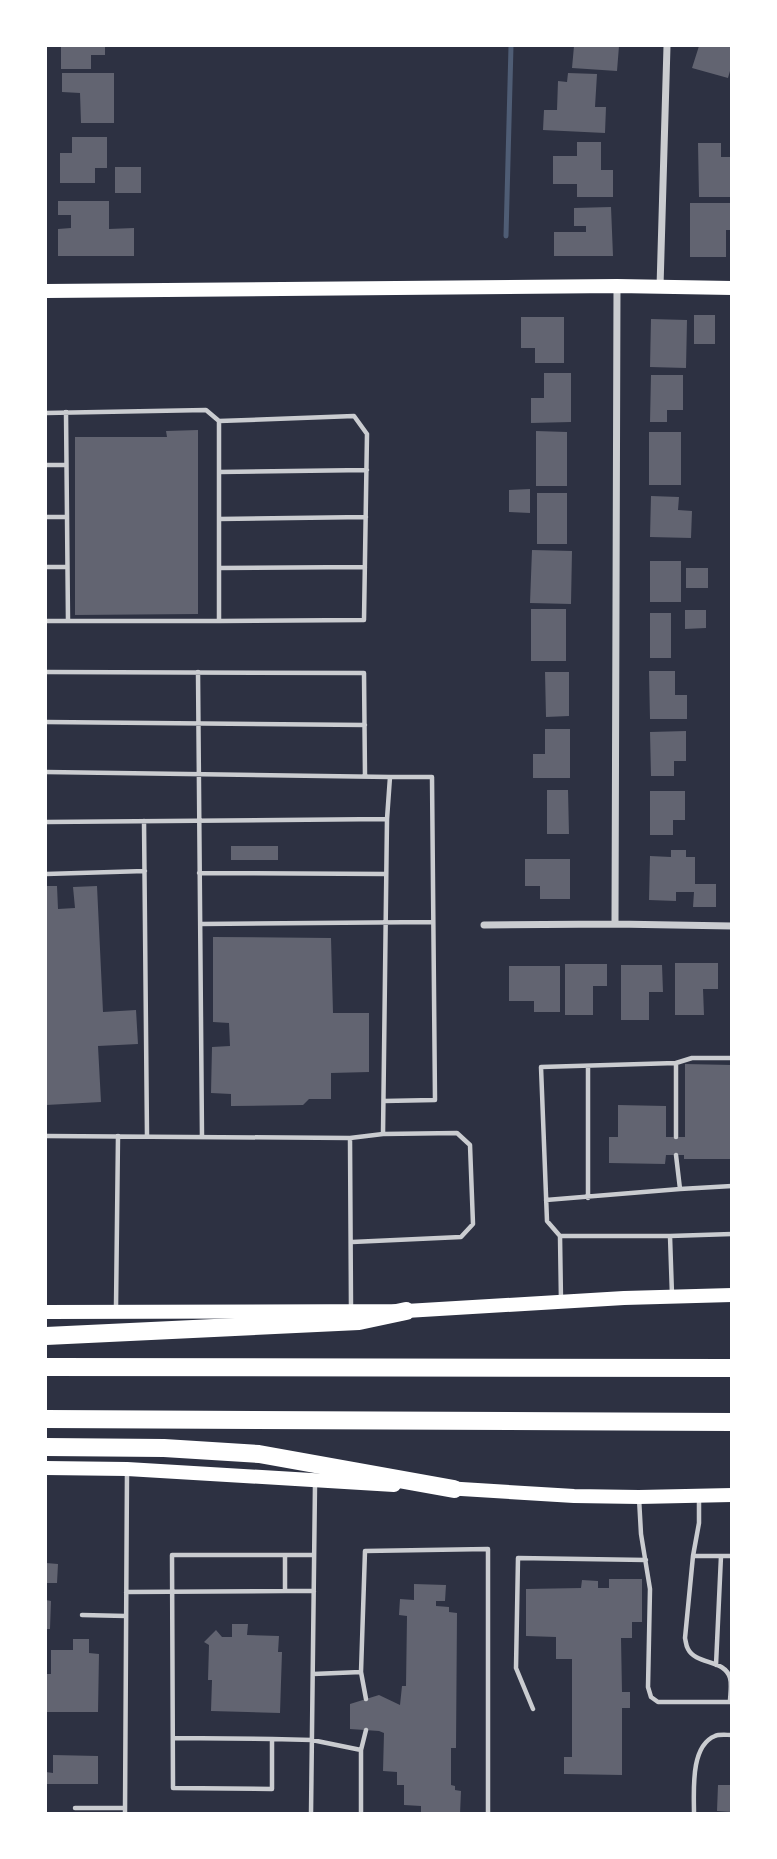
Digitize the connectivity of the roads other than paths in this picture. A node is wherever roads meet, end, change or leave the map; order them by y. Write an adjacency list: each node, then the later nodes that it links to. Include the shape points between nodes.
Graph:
1 (667, 46): 3 (street)
2 (617, 286): 3 (main road); 5 (main road); 44 (street)
3 (660, 288): 4 (main road)
4 (732, 288)
5 (46, 291)
6 (46, 412): 7 (lane)
7 (66, 412): 8 (lane, via 206,410); 10 (lane)
8 (219, 421): 11 (lane, via 354,416 367,434); 12 (lane)
9 (46, 465): 10 (lane)
10 (66, 465): 14 (lane)
11 (367, 470): 12 (lane); 15 (lane)
12 (219, 472): 16 (lane)
13 (46, 517): 14 (lane)
14 (67, 517): 18 (lane)
15 (366, 517): 16 (lane); 19 (lane)
16 (219, 519): 20 (lane)
17 (46, 567): 18 (lane)
18 (67, 567): 22 (lane)
19 (365, 567): 20 (lane); 23 (lane, via 364,620)
20 (219, 568): 23 (lane)
21 (46, 621): 22 (lane)
22 (68, 621): 23 (lane)
23 (219, 621)
24 (46, 672): 25 (lane)
25 (198, 672): 27 (lane); 28 (lane, via 364,673)
26 (46, 722): 27 (lane)
27 (200, 724): 28 (lane); 30 (lane)
28 (365, 725): 31 (lane)
29 (46, 772): 30 (lane)
30 (199, 773): 31 (lane); 35 (lane)
31 (365, 776): 32 (lane)
32 (390, 776): 33 (lane); 42 (lane, via 432,777)
33 (387, 819): 35 (lane); 40 (lane)
34 (144, 821): 35 (lane); 36 (lane); 37 (lane)
35 (199, 821): 38 (lane)
36 (46, 822)
37 (145, 871): 39 (lane); 54 (lane)
38 (199, 873): 40 (lane); 43 (lane)
39 (46, 874)
40 (386, 874): 41 (lane)
41 (386, 922): 42 (lane); 43 (lane); 50 (lane)
42 (433, 922): 50 (lane, via 435,1100)
43 (200, 924): 55 (lane)
44 (615, 924): 45 (street); 46 (street)
45 (484, 925)
46 (732, 926)
47 (732, 1058): 48 (lane, via 692,1058)
48 (676, 1063): 49 (lane); 56 (lane)
49 (588, 1067): 61 (lane); 62 (lane, via 541,1067)
50 (384, 1101): 51 (lane)
51 (383, 1134): 57 (lane); 66 (lane, via 457,1133 470,1145 473,1224 461,1237)
52 (46, 1136): 53 (lane)
53 (117, 1136): 54 (lane); 73 (lane)
54 (147, 1136): 55 (lane)
55 (202, 1137): 57 (lane)
56 (676, 1137)
57 (350, 1138): 66 (lane)
58 (676, 1155): 60 (lane)
59 (732, 1186): 60 (lane)
60 (680, 1189): 61 (lane)
61 (589, 1198): 62 (lane)
62 (546, 1200): 65 (lane, via 547,1221)
63 (732, 1234): 64 (lane)
64 (670, 1236): 65 (lane); 68 (lane)
65 (560, 1237): 69 (lane)
66 (352, 1242): 70 (lane)
67 (732, 1295): 68 (main road)
68 (672, 1296): 69 (main road)
69 (561, 1301): 71 (main road)
70 (351, 1311): 71 (main road); 73 (main road)
71 (406, 1311): 74 (highway, via 359,1321)
72 (46, 1312): 73 (main road)
73 (116, 1312)
74 (46, 1336)
75 (46, 1367): 76 (highway)
76 (732, 1368)
77 (46, 1419): 78 (highway)
78 (732, 1422)
79 (46, 1447): 83 (highway, via 259,1454)
80 (46, 1468): 81 (main road)
81 (127, 1469): 82 (main road); 96 (lane)
82 (315, 1480): 83 (main road); 88 (lane)
83 (454, 1489): 86 (main road)
84 (732, 1495): 85 (main road)
85 (699, 1496): 86 (main road); 89 (lane)
86 (639, 1497): 92 (lane)
87 (285, 1555): 88 (lane); 93 (lane, via 172,1555); 94 (lane)
88 (314, 1555): 95 (lane)
89 (693, 1556): 90 (lane); 99 (lane, via 685,1638 688,1650 698,1659)
90 (721, 1556): 91 (lane); 99 (lane)
91 (732, 1556)
92 (646, 1560): 104 (lane, via 651,1697 658,1702); 105 (lane, via 518,1558 516,1668)
93 (172, 1591): 94 (lane); 96 (lane); 108 (lane)
94 (285, 1591): 95 (lane)
95 (314, 1591): 101 (lane)
96 (126, 1592): 98 (lane)
97 (82, 1615): 98 (lane)
98 (126, 1616): 113 (lane)
99 (716, 1664): 102 (lane)
100 (361, 1672): 101 (lane); 103 (lane); 116 (lane, via 365,1550 488,1549)
101 (313, 1674): 110 (lane)
102 (731, 1677): 104 (lane)
103 (366, 1699)
104 (731, 1702)
105 (533, 1709)
106 (366, 1730): 111 (lane)
107 (732, 1735): 117 (lane, via 716,1735 704,1744 695,1769)
108 (173, 1738): 109 (lane); 109 (lane, via 173,1788 272,1788)
109 (272, 1739): 110 (lane)
110 (312, 1740): 111 (lane); 114 (lane)
111 (360, 1750): 115 (lane)
112 (75, 1808): 113 (lane)
113 (125, 1811)
114 (311, 1814)
115 (361, 1814)
116 (488, 1814)
117 (694, 1814)

